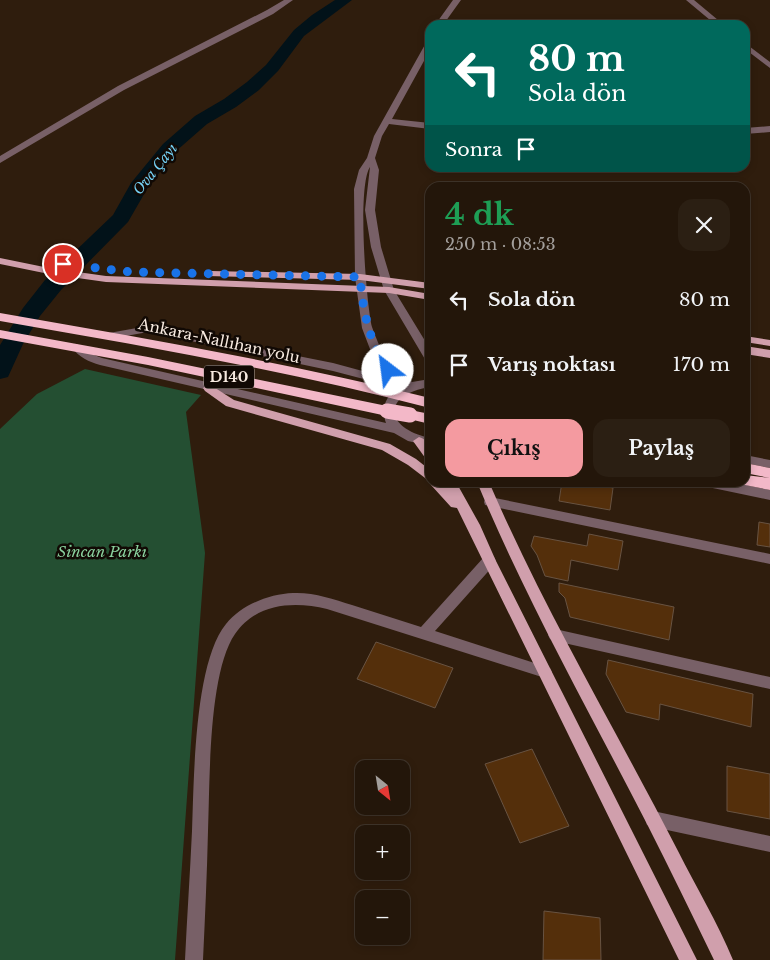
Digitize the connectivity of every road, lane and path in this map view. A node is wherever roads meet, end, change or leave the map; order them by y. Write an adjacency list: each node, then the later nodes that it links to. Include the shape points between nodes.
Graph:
1 (289, 0): 14 (street, via 121,88)
2 (457, 0): 4 (street)
3 (690, 0): 5 (street)
4 (443, 20)
5 (714, 20)
6 (750, 49): 8 (street)
7 (425, 52): 9 (street)
8 (770, 66)
9 (386, 121): 10 (street); 13 (street)
10 (425, 125)
11 (770, 129): 12 (street)
12 (750, 131)
13 (371, 158): 17 (street, via 362,170 359,189); 18 (street, via 374,170 370,210 376,248)
14 (0, 160)
15 (0, 252): 17 (main road, via 53,263 131,272)
16 (0, 260): 20 (main road, via 49,271 106,278)
17 (360, 277): 18 (main road); 20 (street)
18 (386, 279): 19 (main road); 21 (street)
19 (425, 285)
20 (361, 289): 21 (main road); 33 (street, via 367,328 379,357 388,370)
21 (388, 290): 22 (main road); 29 (street)
22 (425, 296)
23 (0, 317): 25 (highway, Ankara-Nallıhan yolu / D140)
24 (0, 334): 28 (highway, D140)
25 (109, 336): 33 (street, via 156,331 333,367); 35 (highway, Ankara-Nallıhan yolu / D140)
26 (750, 340): 27 (main road)
27 (770, 343)
28 (74, 347): 34 (street, via 90,358); 37 (highway, D140)
29 (425, 350)
30 (750, 351): 31 (main road)
31 (770, 354)
32 (425, 384): 33 (street)
33 (408, 387): 39 (street, via 396,394 388,408 389,419)
34 (209, 388): 39 (street); 45 (main road, via 230,403 386,447)
35 (371, 388): 36 (highway, Ankara-Nallıhan yolu / D140); 37 (highway, via 376,394 375,400)
36 (425, 402)
37 (362, 406): 38 (highway, D140, bridge)
38 (425, 418)
39 (395, 428): 40 (street, via 402,434)
40 (424, 441)
41 (750, 460): 42 (street)
42 (770, 464)
43 (750, 469): 44 (highway)
44 (770, 473)
45 (425, 474)
46 (750, 481): 47 (highway)
47 (770, 484)
48 (440, 487): 54 (main road)
49 (451, 487): 54 (main road)
50 (485, 487): 53 (main road)
51 (732, 487): 52 (street)
52 (770, 495)
53 (490, 502): 55 (street); 58 (main road)
54 (469, 517): 56 (main road)
55 (770, 559)
56 (490, 561): 57 (street); 59 (main road)
57 (424, 633): 59 (street); 63 (street, via 301,598 261,606 241,618 229,631 221,643 211,684 203,753)
58 (555, 635): 60 (street); 61 (main road)
59 (545, 672): 64 (main road)
60 (770, 683)
61 (653, 819): 62 (street); 65 (main road)
62 (770, 844)
63 (194, 960)
64 (688, 960)
65 (724, 960)

